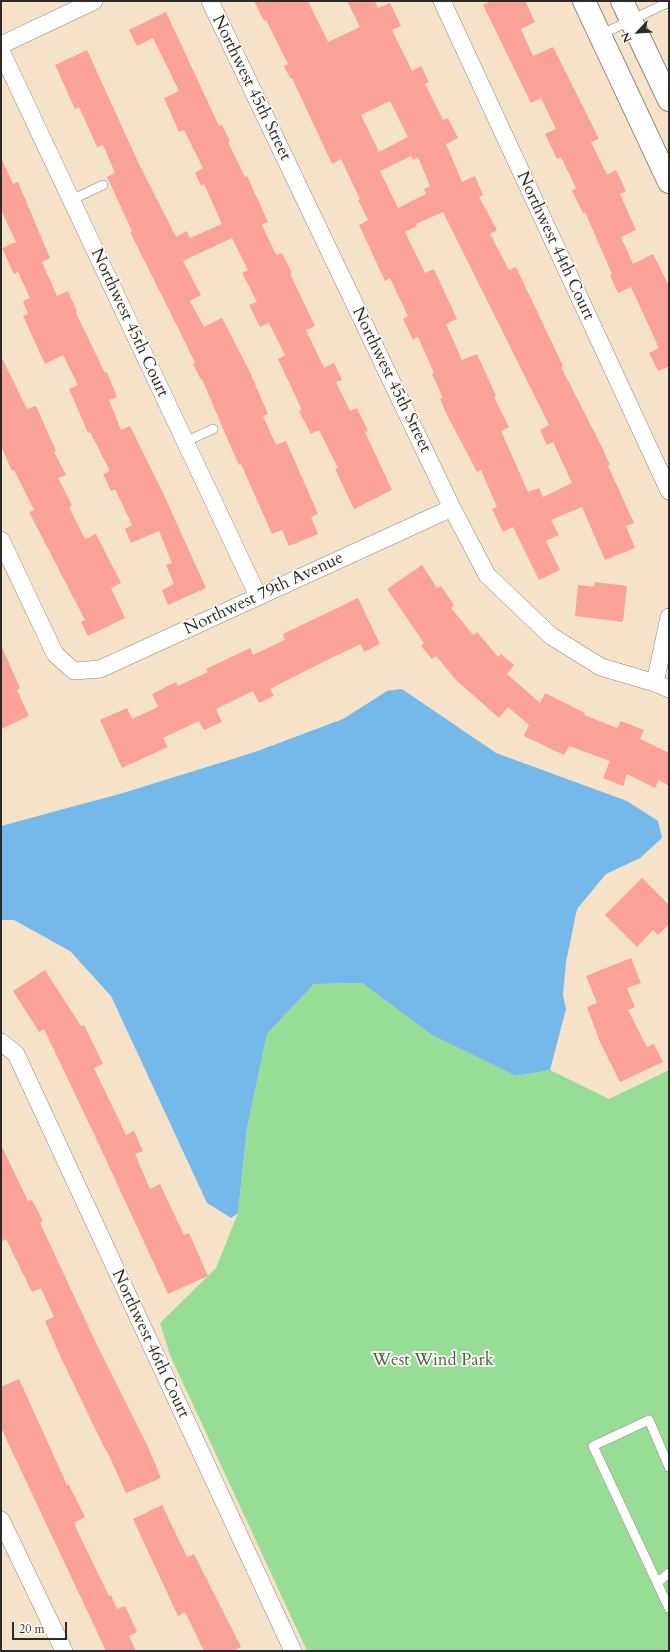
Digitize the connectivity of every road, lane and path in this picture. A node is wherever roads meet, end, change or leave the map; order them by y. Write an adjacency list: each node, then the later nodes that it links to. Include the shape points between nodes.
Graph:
1 (94, 1): 9 (street)
2 (210, 1): 18 (street, Northwest 45th Street)
3 (442, 1): 17 (street, Northwest 44th Court)
4 (584, 1): 8 (street)
5 (622, 1): 7 (street)
6 (667, 4): 7 (lane)
7 (632, 21): 8 (lane); 11 (street)
8 (600, 35): 12 (street)
9 (1, 45)
10 (1, 51): 14 (street, Northwest 45th Court)
11 (669, 100)
12 (669, 182)
13 (103, 185): 14 (lane)
14 (71, 200): 16 (street, Northwest 45th Court)
15 (213, 428): 16 (lane)
16 (185, 442): 20 (street, Northwest 45th Court)
17 (669, 491)
18 (452, 508): 20 (street, Northwest 79th Avenue); 22 (street, Northwest 45th Street, via 487,575 551,636 601,667)
19 (1, 540): 20 (street, Northwest 79th Avenue, via 55,654 74,671 100,670)
20 (258, 596)
21 (669, 617): 22 (street)
22 (662, 686)
23 (1, 1042): 30 (street, Northwest 46th Court, via 16,1054)
24 (669, 1466): 27 (lane, via 648,1420 593,1446)
25 (1, 1520): 29 (street)
26 (669, 1573): 27 (lane)
27 (657, 1583): 28 (lane)
28 (669, 1608)
29 (64, 1651)
30 (293, 1651)

